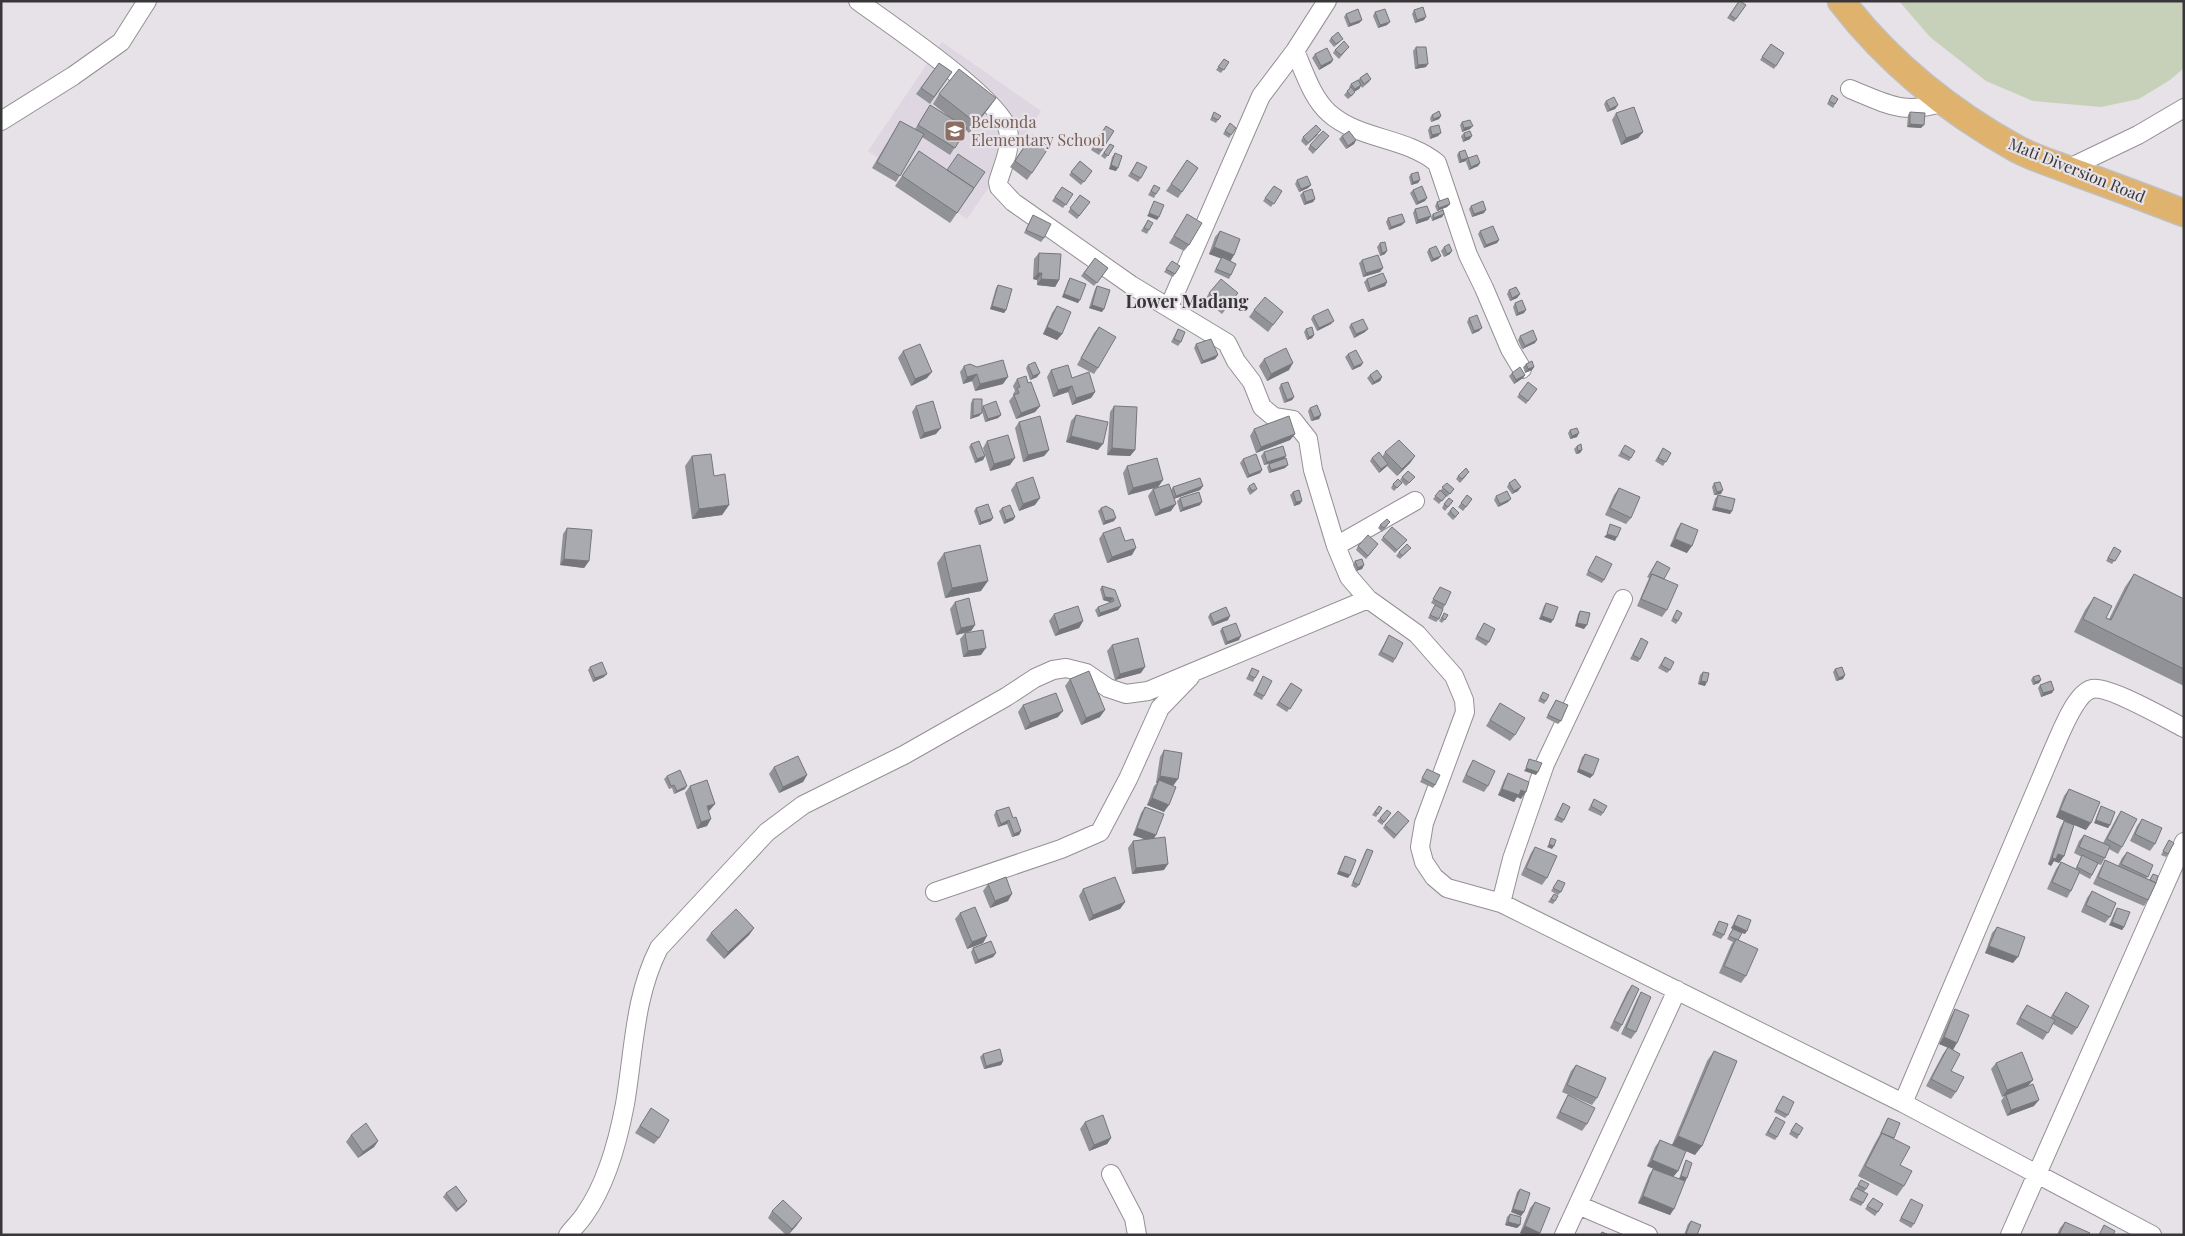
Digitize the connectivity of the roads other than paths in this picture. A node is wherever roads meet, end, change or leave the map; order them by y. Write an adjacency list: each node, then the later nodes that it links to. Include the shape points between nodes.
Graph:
1 (148, 1): 9 (street, via 121,42)
2 (858, 1): 12 (street, via 976,88 997,111 1008,128 1009,137 998,182 1013,202 1131,285)
3 (1328, 1): 5 (street)
4 (1841, 1): 7 (highway, Mati Diversion Road, via 1890,57)
5 (1295, 52): 12 (street, via 1261,96); 13 (street, via 1315,94 1328,112 1373,136 1426,154 1437,163 1468,255 1510,350)
6 (1850, 89): 7 (street, via 1895,108 1924,108)
7 (1945, 102): 10 (highway, Mati Diversion Road, via 2018,150)
8 (2184, 108): 10 (street, via 2138,135)
9 (1, 121)
10 (2067, 169): 11 (highway, Mati Diversion Road)
11 (2184, 213)
12 (1169, 307): 15 (street, via 1227,343 1252,382 1262,407 1274,417 1293,420 1308,439 1313,470)
13 (1522, 369)
14 (1415, 500): 15 (street)
15 (1336, 546): 17 (street, via 1349,577)
16 (1623, 599): 22 (street, via 1545,764 1512,859)
17 (1368, 600): 18 (street); 22 (street, via 1417,634 1454,676 1464,700 1465,712 1424,823 1420,847 1424,862 1447,888)
18 (1194, 673): 21 (street, via 1160,708 1100,832 1061,849); 28 (street, via 1148,691 1126,694 1108,688 1086,673 1066,668 1053,670 904,755 803,805 767,832 659,948 649,968 641,994 617,1139 601,1186)
19 (2184, 728): 24 (street, via 2101,689 2091,689 2077,702)
20 (2184, 842): 26 (street)
21 (935, 892)
22 (1501, 903): 23 (street)
23 (1677, 990): 24 (street); 27 (street)
24 (1903, 1103): 26 (street)
25 (1111, 1174): 29 (street, via 1134,1218)
26 (2037, 1174): 32 (street); 33 (street)
27 (1578, 1205): 30 (street); 31 (street)
28 (568, 1235)
29 (1137, 1235)
30 (1564, 1235)
31 (1648, 1235)
32 (2010, 1235)
33 (2152, 1235)

